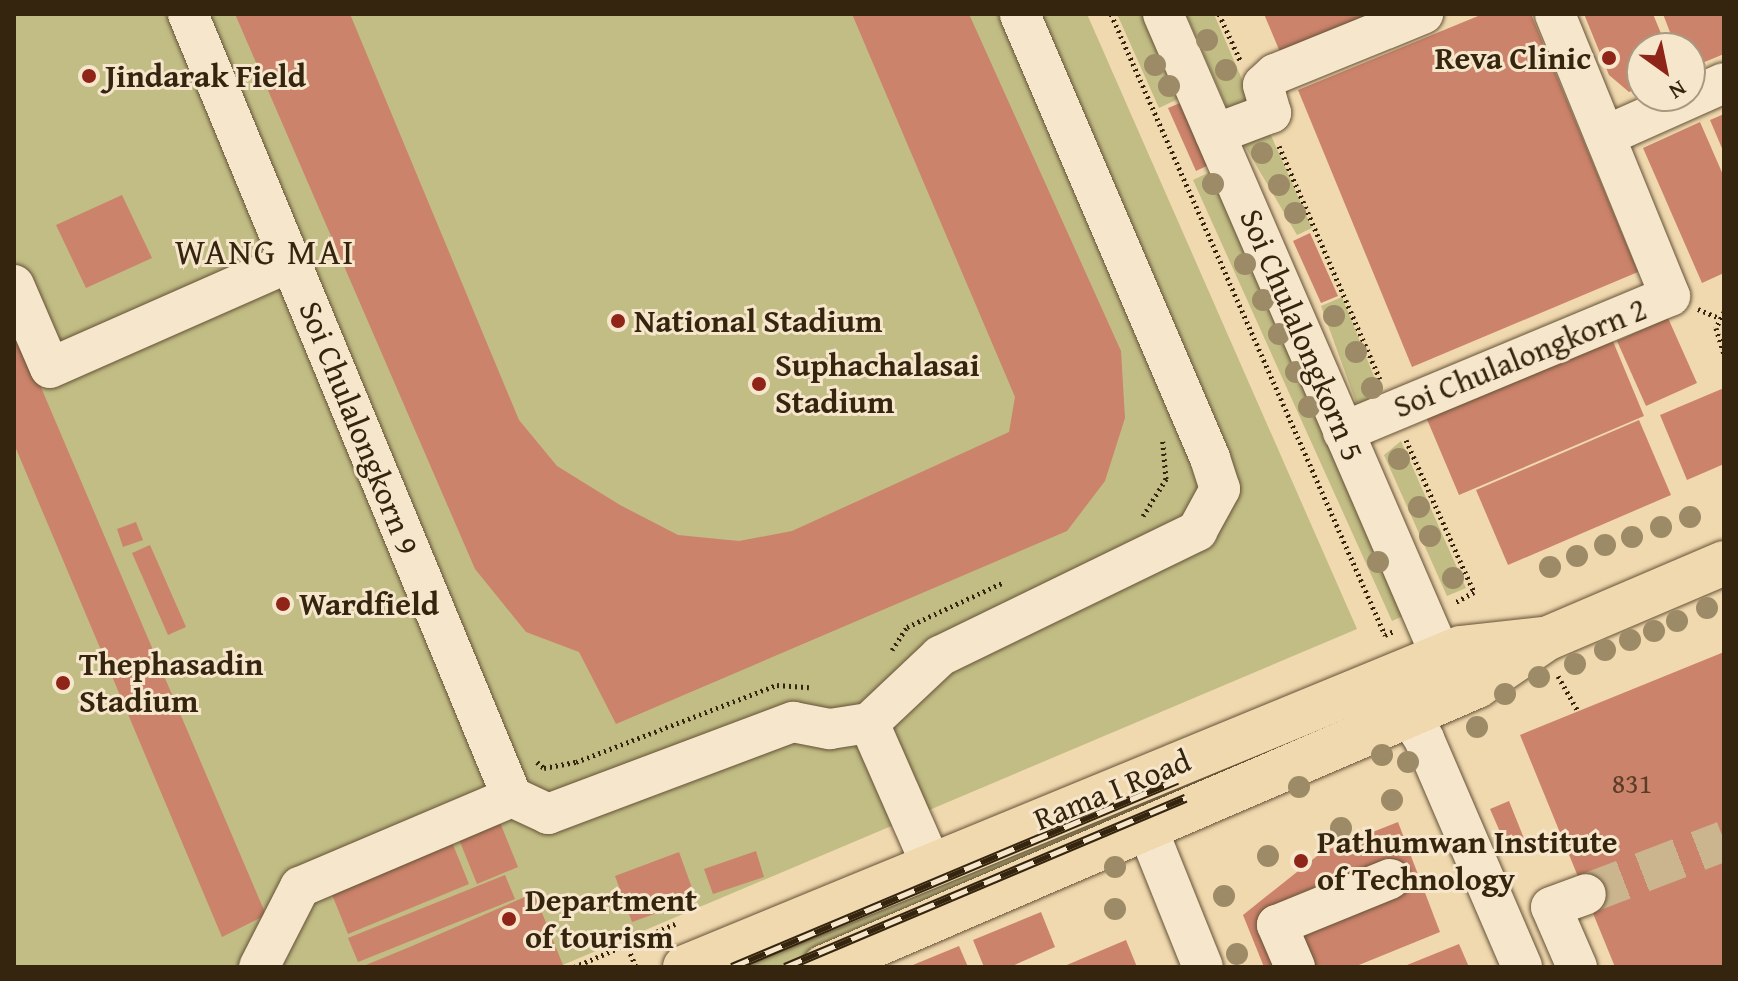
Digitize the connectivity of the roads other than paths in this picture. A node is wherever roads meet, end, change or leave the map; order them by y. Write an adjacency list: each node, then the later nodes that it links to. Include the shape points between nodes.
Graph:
1 (188, 14): 9 (street, Soi Chulalongkorn 9)
2 (1020, 14): 16 (street, via 1220,489 1197,531 940,656)
3 (1163, 14): 8 (street, Soi Chulalongkorn 5)
4 (1423, 14): 8 (street, via 1275,74 1263,85 1272,107 1266,115)
5 (1555, 14): 7 (street)
6 (1724, 83): 7 (street)
7 (1605, 136): 11 (street, Soi Chulalongkorn 2, via 1670,296)
8 (1198, 137): 11 (street, Soi Chulalongkorn 5)
9 (290, 262): 10 (street, via 50,368); 17 (street, Soi Chulalongkorn 9)
10 (14, 285)
11 (1343, 432): 13 (street, Soi Chulalongkorn 5)
12 (1724, 563): 14 (main road, Rama I Road)
13 (1441, 656): 14 (main road, Rama I Road, via 1461,648); 15 (main road, Rama I Road)
14 (1552, 657): 15 (main road, Rama I Road, via 1477,686)
15 (1394, 706): 18 (main road, Rama I Road); 19 (main road, Rama I Road); 27 (street, via 1424,739)
16 (869, 723): 17 (street, via 830,729 793,722 548,814); 19 (street)
17 (512, 797): 22 (street, via 300,887)
18 (1147, 828): 24 (main road, Rama I Road); 25 (street)
19 (931, 864): 23 (main road, Rama I Road)
20 (1390, 879): 26 (street, via 1277,925)
21 (1586, 894): 28 (street, via 1551,907)
22 (259, 967)
23 (685, 967)
24 (824, 967)
25 (1203, 967)
26 (1295, 967)
27 (1522, 967)
28 (1577, 967)

